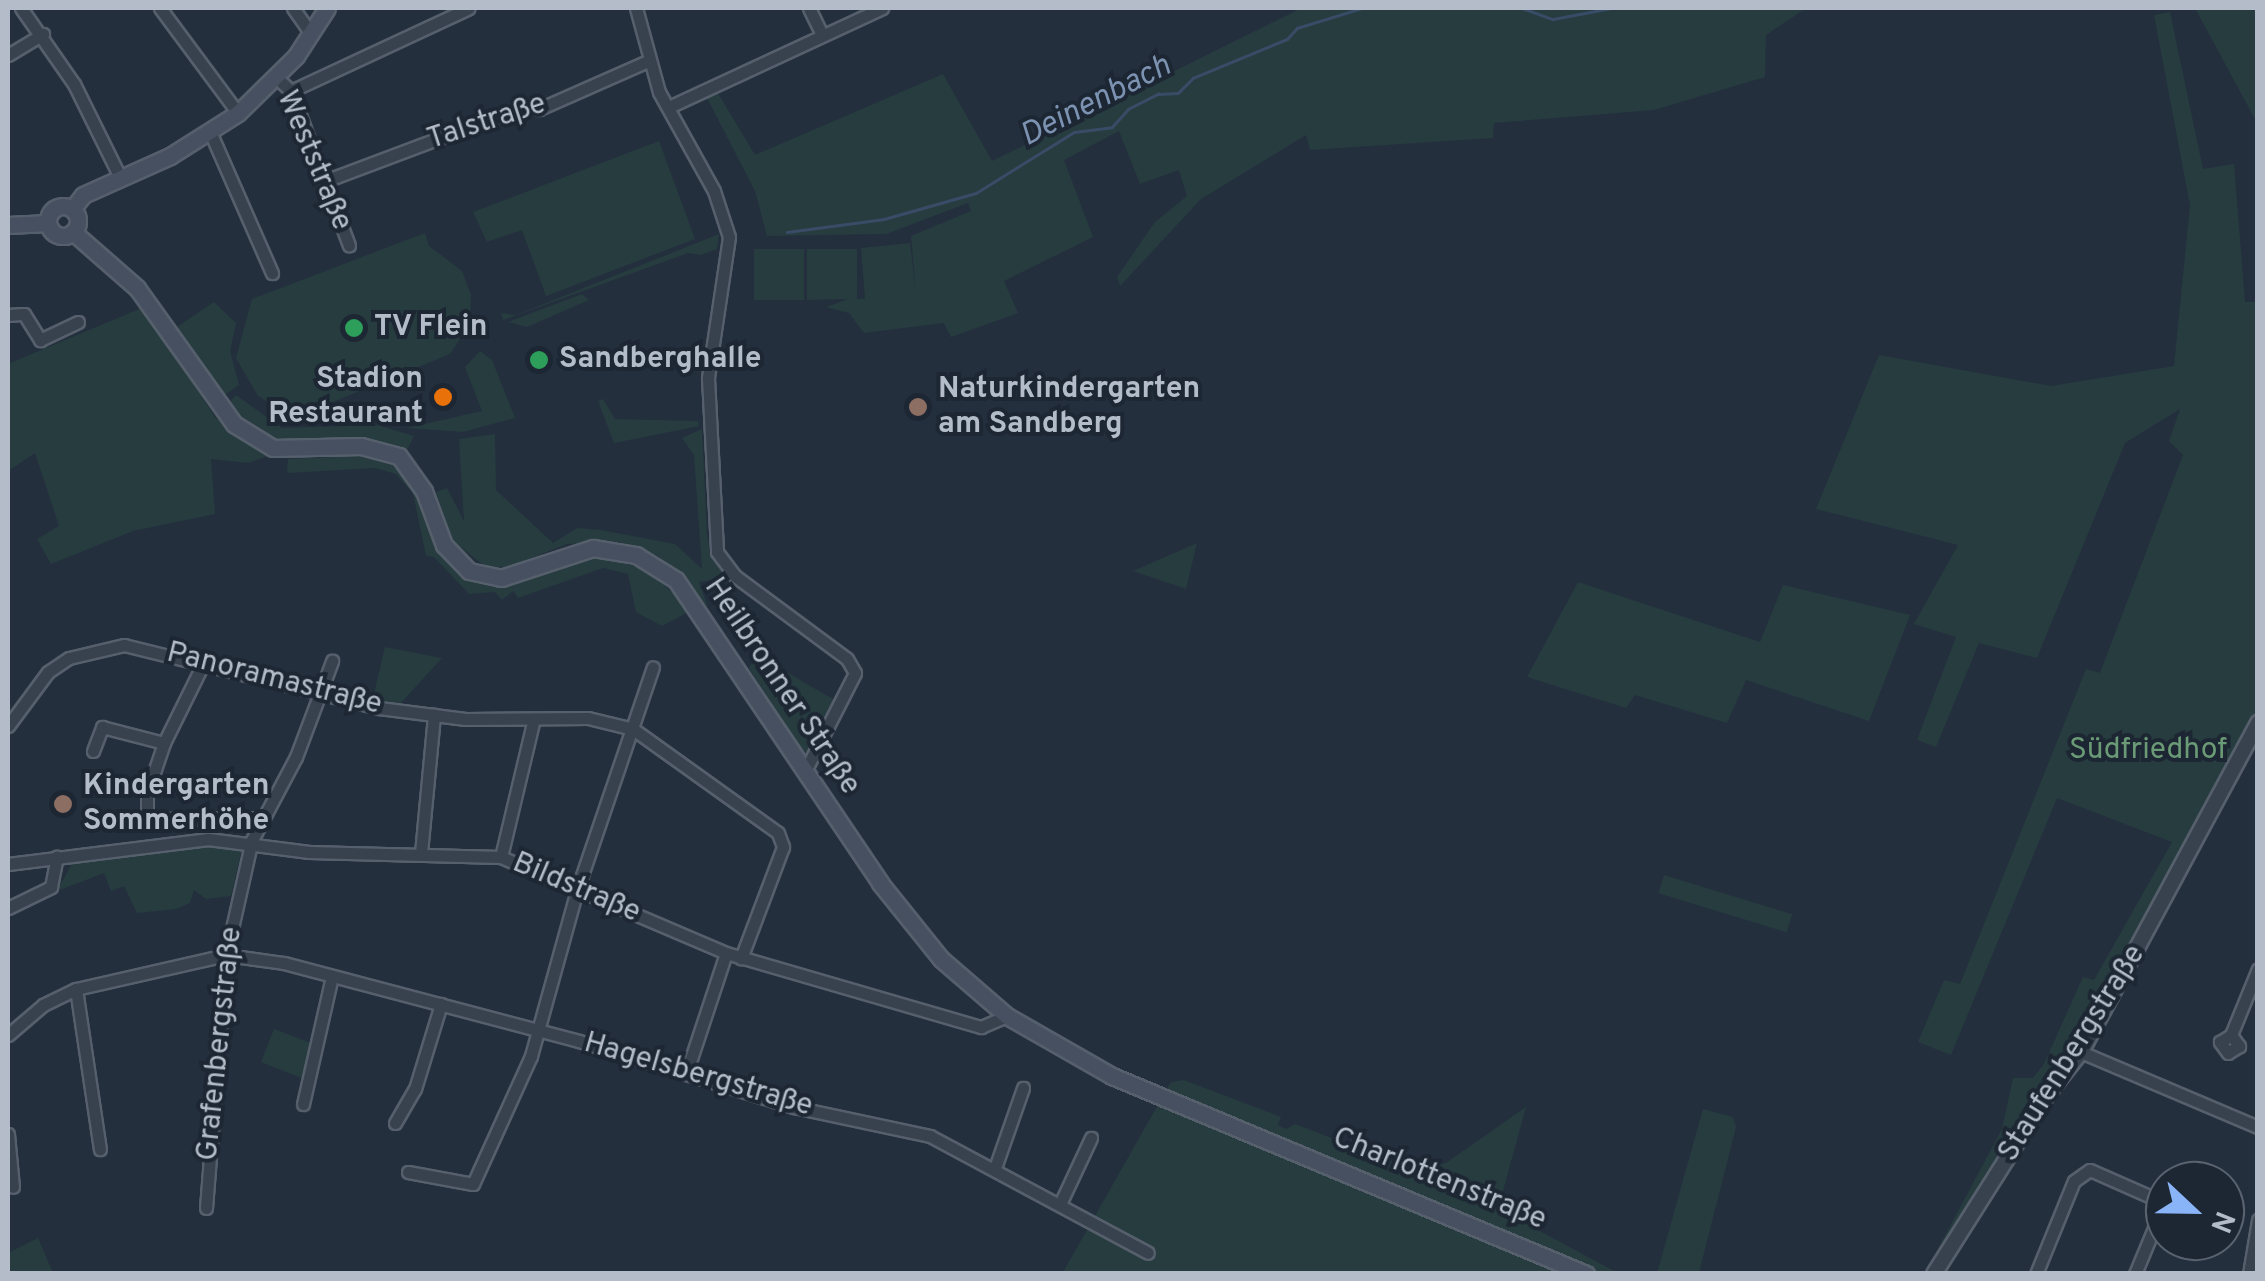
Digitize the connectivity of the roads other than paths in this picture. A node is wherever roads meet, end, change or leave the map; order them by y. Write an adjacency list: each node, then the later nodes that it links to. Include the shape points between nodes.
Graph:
1 (21, 8): 9 (street)
2 (160, 8): 17 (street)
3 (294, 8): 10 (street)
4 (326, 8): 10 (main road)
5 (469, 8): 15 (street)
6 (636, 8): 13 (street)
7 (810, 8): 11 (street)
8 (882, 8): 11 (street)
9 (43, 34): 12 (street); 19 (street)
10 (311, 34): 14 (main road)
11 (822, 35): 16 (street)
12 (8, 56)
13 (648, 61): 16 (street); 20 (street, Talstraße, via 539,109 527,105)
14 (277, 78): 15 (street, Weststraße); 17 (main road)
15 (290, 91): 20 (street, Weststraße)
16 (671, 106): 40 (street, via 729,237 710,353 716,552 735,576 847,658 856,673)
17 (238, 113): 18 (main road)
18 (211, 134): 19 (main road); 26 (street)
19 (120, 176): 21 (main road)
20 (325, 181): 25 (street, Weststraße)
21 (72, 208): 22 (main road, via 54,208); 24 (main road, via 78,220)
22 (48, 223): 23 (main road); 24 (main road, via 58,235)
23 (8, 224)
24 (73, 232): 40 (main road, Heilbronner Straße, via 119,268 216,405 260,443 300,452 362,446 398,456 418,479 444,544 469,571 501,578 593,548 656,566 696,605)
25 (348, 246)
26 (272, 274)
27 (8, 315): 28 (street, via 24,314 40,340)
28 (78, 322)
29 (332, 661): 32 (street, Grafenbergstraße)
30 (203, 664): 32 (street, Panoramastraße); 36 (street, Panoramastraße, via 124,644 99,648 48,672); 38 (street)
31 (653, 667): 37 (street)
32 (322, 697): 33 (street, Panoramastraße); 41 (street, Grafenbergstraße)
33 (434, 715): 34 (street, Panoramastraße); 43 (street)
34 (534, 720): 37 (street, Panoramastraße, via 588,718); 45 (street)
35 (2258, 722): 60 (street, Staufenbergstraße)
36 (8, 726)
37 (633, 729): 47 (street); 51 (street, via 778,833 784,847)
38 (164, 743): 39 (street, via 102,726); 41 (street, via 147,793 147,819)
39 (93, 751)
40 (804, 772): 56 (main road, Heilbronner Straße, via 918,934)
41 (262, 818): 42 (street, Grafenbergstraße)
42 (252, 840): 43 (street, Bildstraße, via 308,852); 44 (street, Bildstraße); 50 (street, Grafenbergstraße)
43 (421, 853): 45 (street, Bildstraße)
44 (56, 857): 46 (street, Bildstraße); 48 (street, via 51,887)
45 (501, 857): 47 (street, Bildstraße)
46 (8, 864)
47 (578, 887): 49 (street, Bildstraße); 57 (street)
48 (8, 908)
49 (726, 954): 51 (street, Bildstraße); 61 (street)
50 (226, 955): 53 (street, Hagelsbergstraße); 54 (street); 74 (street, Grafenbergstraße)
51 (741, 958): 56 (street, Bildstraße, via 981,1027)
52 (2258, 968): 58 (street)
53 (332, 976): 55 (street, Hagelsbergstraße); 63 (street)
54 (76, 989): 59 (street, via 43,1005); 69 (street)
55 (442, 1004): 57 (street, Hagelsbergstraße); 64 (street, via 415,1089)
56 (1007, 1016): 68 (main road, Heilbronner Straße, via 1112,1076)
57 (539, 1031): 61 (street, Hagelsbergstraße); 71 (street, via 474,1184)
58 (2231, 1034)
59 (8, 1035)
60 (2082, 1052): 65 (street); 78 (street, Staufenbergstraße, via 2049,1092)
61 (686, 1074): 70 (street, Hagelsbergstraße, via 794,1108 930,1136)
62 (1023, 1088): 70 (street)
63 (303, 1104)
64 (395, 1124)
65 (2258, 1127)
66 (8, 1134): 72 (street)
67 (1091, 1138): 73 (street)
68 (1269, 1140): 77 (main road, Charlottenstraße)
69 (100, 1150)
70 (995, 1168): 73 (street, Hagelsbergstraße)
71 (408, 1172)
72 (13, 1187)
73 (1060, 1202): 76 (street, Hagelsbergstraße)
74 (206, 1208)
75 (2258, 1220): 81 (street)
76 (1148, 1254)
77 (1586, 1274)
78 (1934, 1274)
79 (2036, 1274): 80 (street, via 2074,1180 2090,1170 2150,1193 2160,1205)
80 (2135, 1274)
81 (2248, 1274)

